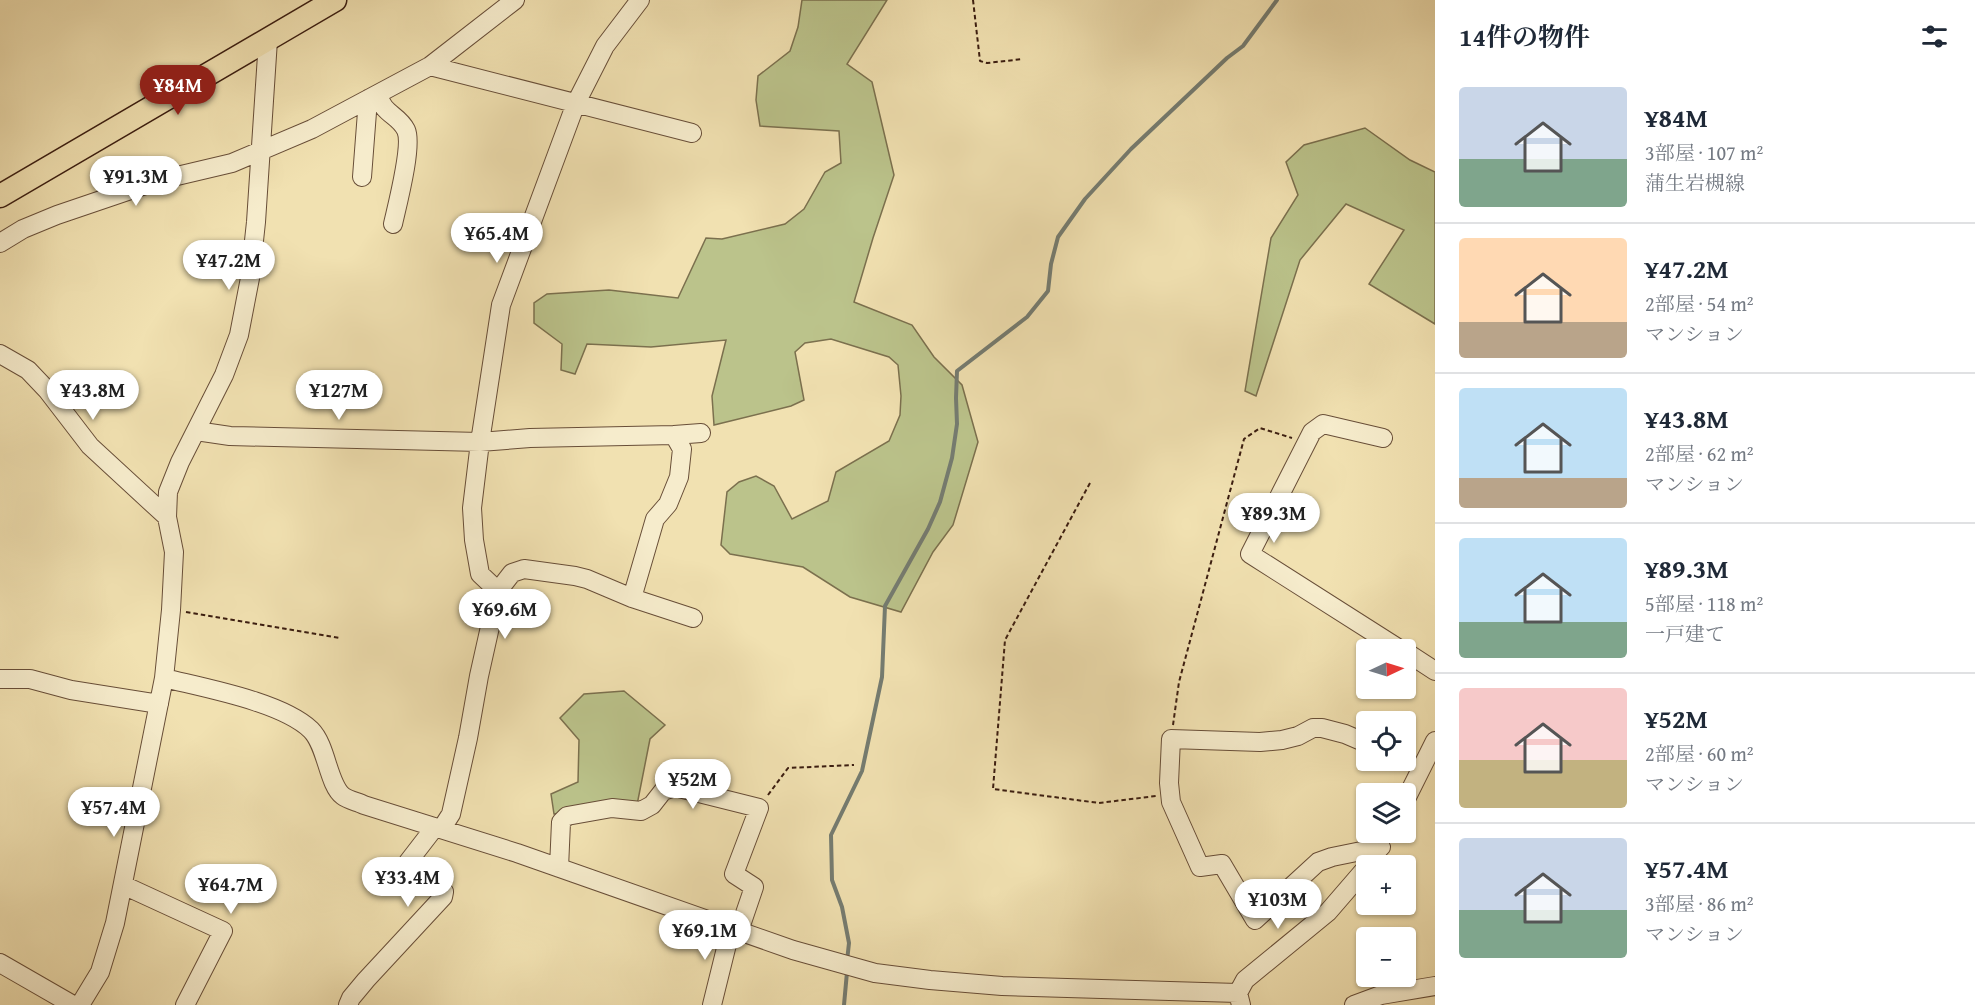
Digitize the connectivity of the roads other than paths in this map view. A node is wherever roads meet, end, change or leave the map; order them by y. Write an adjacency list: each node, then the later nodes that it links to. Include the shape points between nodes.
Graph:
1 (333, 0): 4 (main road)
2 (515, 0): 5 (street)
3 (640, 0): 7 (street, via 605,46)
4 (268, 40): 9 (street); 11 (main road)
5 (430, 66): 6 (street); 7 (street)
6 (373, 96): 9 (street); 10 (street); 12 (street, via 405,128 408,136)
7 (576, 103): 8 (street); 19 (street, via 501,304)
8 (692, 133)
9 (261, 152): 13 (street, via 160,180 57,215); 15 (street, via 250,278 239,335)
10 (362, 177)
11 (0, 196)
12 (393, 224)
13 (0, 243)
14 (0, 354): 20 (street, via 28,370 90,446)
15 (196, 430): 19 (street, via 230,436); 20 (street, via 168,492)
16 (701, 433): 17 (street)
17 (674, 435): 19 (street); 22 (street, via 682,449 679,477 668,504 655,519)
18 (1383, 438): 24 (street, via 1323,424 1312,432 1250,554)
19 (480, 441): 21 (street, via 473,532 480,574)
20 (167, 517): 27 (street, via 174,552)
21 (498, 591): 22 (street, via 512,573 524,569 587,579); 33 (street, via 451,814)
22 (632, 598): 23 (street)
23 (693, 618)
24 (1384, 639)
25 (1416, 658): 26 (street)
26 (1435, 670)
27 (164, 678): 29 (street); 33 (street, via 262,704 294,717 312,731 342,796)
28 (0, 679): 29 (street, via 30,679)
29 (159, 704): 37 (street)
30 (1356, 739): 34 (street, via 1322,728 1260,742 1171,738 1171,802 1200,867 1222,864 1255,920 1318,862)
31 (1435, 741): 32 (street)
32 (1416, 760)
33 (438, 828): 35 (street); 45 (street, via 408,862 411,869 444,892 443,897)
34 (1376, 843)
35 (559, 868): 38 (street); 38 (street, via 561,822 567,816 612,808 641,811 663,791 675,787 759,808 734,874 754,888)
36 (1356, 880): 41 (street, via 1328,912 1245,980)
37 (123, 885): 43 (street, via 100,972); 44 (street, via 223,931)
38 (735, 930): 41 (street, via 875,973 1002,986); 46 (street)
39 (0, 963): 42 (street)
40 (1433, 990): 47 (street, via 1381,994)
41 (1239, 999)
42 (73, 1005)
43 (80, 1005)
44 (185, 1005)
45 (348, 1005)
46 (712, 1005)
47 (1354, 1005)

